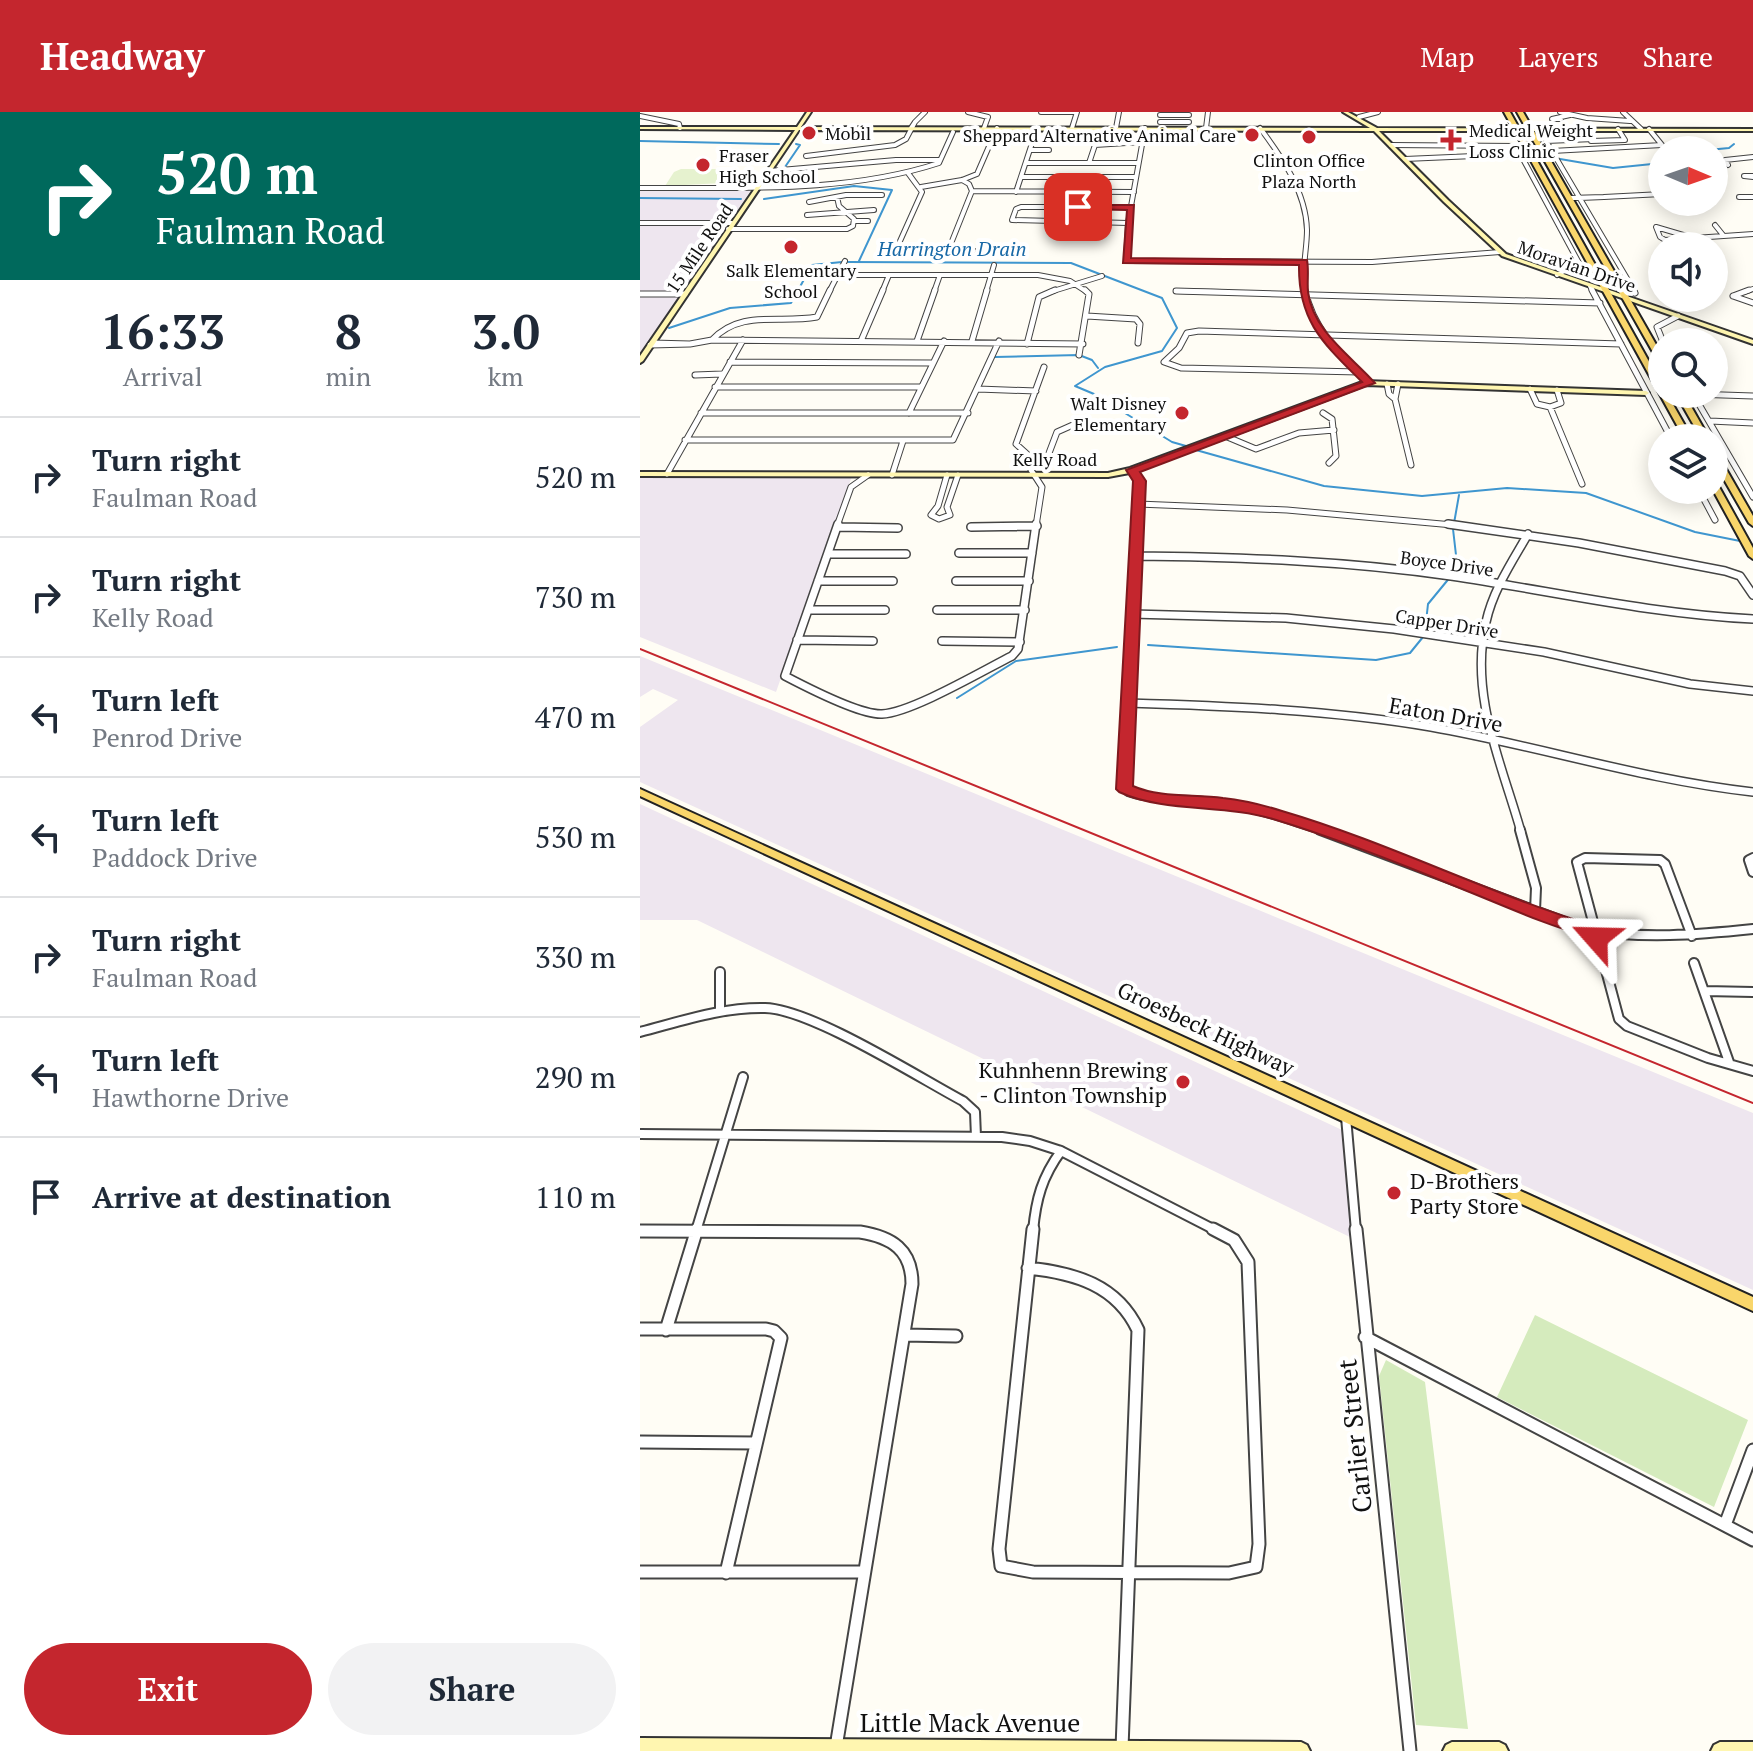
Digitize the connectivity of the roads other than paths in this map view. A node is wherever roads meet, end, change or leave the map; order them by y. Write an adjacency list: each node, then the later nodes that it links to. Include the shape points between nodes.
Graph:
1 (809, 112): 26 (main road, 15 Mile Road)
2 (925, 112): 22 (street)
3 (968, 112): 27 (street, via 988,117)
4 (1041, 112): 5 (street)
5 (1077, 112): 30 (street)
6 (1119, 112): 31 (street)
7 (1208, 112): 33 (street)
8 (1345, 112): 18 (main road, Moravian Drive)
9 (1372, 112): 18 (street)
10 (1378, 112): 18 (street)
11 (1507, 112): 36 (main road)
12 (1518, 112): 37 (main road)
13 (1560, 112): 16 (street)
14 (1623, 112): 21 (street)
15 (1160, 113): 19 (street); 23 (street)
16 (1571, 115): 20 (street); 21 (street)
17 (640, 116): 25 (street)
18 (1358, 117): 35 (main road, Moravian Drive)
19 (1189, 118): 23 (street)
20 (1561, 119)
21 (1630, 121): 40 (street); 41 (street)
22 (913, 125): 26 (main road); 27 (main road); 48 (street, via 899,143)
23 (1159, 125): 32 (main road); 33 (main road)
24 (640, 128): 25 (main road)
25 (680, 128): 26 (main road)
26 (798, 128): 64 (main road, 15 Mile Road)
27 (984, 128): 28 (main road)
28 (997, 128): 29 (main road); 68 (street, via 978,172)
29 (1037, 128): 30 (main road); 49 (street)
30 (1072, 128): 31 (main road)
31 (1116, 128): 32 (main road)
32 (1145, 128): 46 (street)
33 (1206, 128): 34 (main road)
34 (1260, 128): 35 (main road); 103 (street, via 1282,157 1300,196 1307,229)
35 (1375, 129): 36 (main road); 47 (main road, Moravian Drive)
36 (1517, 129): 37 (main road); 54 (main road)
37 (1530, 129): 38 (main road); 55 (main road)
38 (1589, 129): 39 (main road); 45 (street, via 1594,139)
39 (1618, 129): 40 (main road); 45 (street, via 1624,141)
40 (1628, 129): 41 (main road)
41 (1641, 129): 42 (main road)
42 (1649, 129): 43 (main road); 51 (street, via 1661,146)
43 (1753, 130)
44 (953, 132): 58 (street)
45 (1555, 140): 51 (street, via 1546,141)
46 (1142, 142): 62 (street, via 1095,145); 63 (street)
47 (1391, 145): 52 (street, via 1514,145); 57 (main road, Moravian Drive)
48 (854, 150): 53 (street); 60 (street)
49 (1030, 150): 50 (street); 61 (street)
50 (1049, 150)
51 (1552, 151): 81 (street)
52 (1520, 154): 57 (street); 109 (street, via 1579,263)
53 (806, 156)
54 (1532, 156): 55 (main road); 100 (main road)
55 (1546, 157): 80 (main road)
56 (1753, 157): 59 (street)
57 (1405, 159): 99 (main road, Moravian Drive)
58 (940, 160): 60 (street); 65 (street)
59 (1728, 162)
60 (858, 163): 64 (street)
61 (1026, 163): 62 (street); 66 (street)
62 (1089, 163): 63 (street)
63 (1138, 163): 67 (street)
64 (769, 171): 71 (main road, 15 Mile Road)
65 (908, 173): 69 (street); 71 (street)
66 (1021, 177): 67 (street); 73 (street)
67 (1135, 177): 74 (street)
68 (962, 180): 69 (street); 72 (street)
69 (921, 187): 97 (street, via 896,250)
70 (640, 188): 71 (street)
71 (757, 188): 92 (main road, 15 Mile Road)
72 (972, 191): 73 (street); 97 (street)
73 (1016, 192): 74 (street)
74 (1134, 192): 83 (street)
75 (1648, 194): 81 (street)
76 (882, 195): 77 (street)
77 (837, 197): 82 (street); 85 (street)
78 (1739, 197): 79 (street)
79 (1753, 197)
80 (1569, 198): 81 (street); 101 (main road)
81 (1580, 198): 117 (street)
82 (809, 202)
83 (1131, 207): 90 (street); 90 (street, via 1019,207 1012,219)
84 (874, 210): 85 (street)
85 (847, 212): 86 (street); 87 (street)
86 (807, 215)
87 (854, 221): 88 (street); 92 (street, via 847,229)
88 (868, 221)
89 (640, 223): 92 (street)
90 (1128, 223): 103 (street, via 1126,261)
91 (1715, 225): 93 (street)
92 (730, 227): 119 (main road, 15 Mile Road)
93 (1721, 232)
94 (1753, 234): 95 (street)
95 (1728, 235)
96 (1690, 237): 96 (street, via 1662,239 1656,227 1675,235)
97 (948, 251): 98 (street)
98 (974, 251)
99 (1500, 252): 103 (street); 109 (main road, Moravian Drive)
100 (1587, 258): 101 (main road); 111 (main road)
101 (1605, 260): 121 (main road)
102 (845, 261): 105 (street)
103 (1304, 262): 120 (street)
104 (994, 265): 108 (street)
105 (838, 275): 106 (street); 133 (street, via 815,318 738,321 723,327)
106 (889, 275): 107 (street); 135 (street)
107 (940, 275): 108 (street); 136 (street)
108 (991, 275): 112 (street, via 1051,276); 138 (street)
109 (1557, 275): 113 (main road, Moravian Drive)
110 (1102, 276): 112 (street)
111 (1600, 281): 113 (main road); 116 (main road)
112 (1073, 283): 127 (street, via 1089,294); 143 (street, via 1037,300)
113 (1588, 285): 116 (main road, Moravian Drive); 122 (street)
114 (1753, 289): 123 (street, via 1733,296)
115 (1176, 291): 120 (street)
116 (1606, 291): 121 (main road, Moravian Drive); 131 (main road)
117 (1635, 293)
118 (640, 294): 119 (street)
119 (685, 294): 142 (main road, 15 Mile Road)
120 (1303, 294): 122 (street); 130 (street)
121 (1627, 298): 124 (main road, Moravian Drive); 125 (main road)
122 (1600, 303): 145 (street)
123 (1753, 303)
124 (1648, 306): 125 (main road)
125 (1633, 310): 132 (main road)
126 (1666, 312): 128 (main road, Moravian Drive)
127 (1087, 316): 141 (street, via 1136,319); 144 (street)
128 (1678, 316): 129 (street); 140 (main road, Moravian Drive)
129 (1657, 328)
130 (1322, 334): 145 (street); 152 (street); 152 (street, via 1190,332 1165,360 1167,365)
131 (1629, 334): 132 (main road); 151 (main road)
132 (1648, 336)
133 (712, 340): 134 (street); 142 (street)
134 (743, 340): 135 (street); 148 (street)
135 (861, 341): 136 (street)
136 (917, 341): 137 (street)
137 (944, 341): 138 (street); 149 (street)
138 (972, 341): 139 (street)
139 (999, 341): 143 (street); 160 (street)
140 (1753, 342)
141 (1138, 343)
142 (651, 344): 147 (main road, 15 Mile Road)
143 (1027, 344): 144 (street)
144 (1083, 344): 146 (street)
145 (1621, 344): 164 (street)
146 (1079, 355)
147 (640, 361)
148 (730, 362): 149 (street); 153 (street)
149 (932, 363): 159 (street)
150 (1044, 367): 163 (street)
151 (1648, 368)
152 (1359, 372): 155 (street)
153 (722, 374): 154 (street); 158 (street)
154 (695, 375)
155 (1369, 383): 156 (main road, Kelly Road); 179 (main road, Kelly Road)
156 (1387, 384): 157 (main road, Kelly Road); 167 (street)
157 (1398, 384): 161 (main road, Kelly Road); 167 (street)
158 (715, 387): 159 (street); 170 (street)
159 (920, 387): 171 (street)
160 (978, 389): 163 (street); 172 (street)
161 (1530, 389): 162 (main road, Kelly Road); 168 (street, via 1537,404)
162 (1557, 390): 164 (main road, Kelly Road); 168 (street, via 1561,403)
163 (1036, 391): 182 (street, via 1016,447)
164 (1646, 393): 177 (street)
165 (1728, 395): 166 (street)
166 (1753, 396)
167 (1395, 399): 184 (street)
168 (1550, 407): 194 (street)
169 (1702, 408): 174 (street)
170 (701, 413): 171 (street); 180 (street)
171 (909, 413): 172 (street)
172 (968, 413): 181 (street, via 953,440)
173 (1323, 413): 178 (street, via 1332,419)
174 (1710, 421): 175 (street); 195 (street)
175 (1753, 423)
176 (1075, 424): 182 (street, via 1057,432 1046,461)
177 (1663, 424)
178 (1334, 430): 179 (street, via 1299,433 1256,449); 183 (street, via 1336,456)
179 (1225, 436): 185 (main road, Kelly Road)
180 (685, 440): 181 (street); 187 (street)
181 (903, 441): 189 (street)
182 (1036, 462): 192 (street)
183 (1329, 463)
184 (1411, 465)
185 (1132, 470): 192 (main road, Kelly Road); 196 (street, via 1140,481)
186 (640, 474): 187 (main road, Kelly Road)
187 (667, 474): 188 (main road, Kelly Road)
188 (868, 475): 189 (main road, Kelly Road); 202 (street, via 851,487)
189 (892, 475): 190 (main road, Kelly Road)
190 (947, 475): 191 (main road, Kelly Road); 191 (street, via 931,515 939,519 950,514 947,507)
191 (958, 475): 192 (main road, Kelly Road)
192 (1032, 475): 201 (street, via 1042,487)
193 (1728, 479): 200 (main road)
194 (1582, 484)
195 (1753, 497)
196 (1138, 504): 205 (street, via 1359,513); 210 (street)
197 (1706, 504): 199 (street)
198 (1724, 504): 211 (main road)
199 (1715, 520)
200 (1753, 523)
201 (1037, 526): 203 (street); 207 (street)
202 (839, 527): 204 (street); 208 (street)
203 (971, 527)
204 (898, 528)
205 (1528, 534): 216 (street); 217 (street, via 1740,576)
206 (959, 553): 207 (street)
207 (1032, 553): 215 (street)
208 (828, 554): 209 (street); 212 (street)
209 (906, 554)
210 (1135, 556): 216 (street, Boyce Drive, via 1305,561); 222 (street)
211 (1753, 556)
212 (818, 581): 213 (street); 218 (street)
213 (893, 581)
214 (956, 581): 215 (street)
215 (1029, 581): 221 (street)
216 (1497, 583): 223 (street, Boyce Drive, via 1669,614); 228 (street)
217 (1753, 595)
218 (809, 610): 219 (street); 224 (street)
219 (885, 610)
220 (937, 610): 221 (street)
221 (1025, 610): 227 (street)
222 (1132, 614): 228 (street, Capper Drive, via 1323,621); 230 (street)
223 (1753, 619)
224 (797, 640): 225 (street); 227 (street, via 788,679 876,714 954,686 1012,656)
225 (873, 641)
226 (942, 641): 227 (street)
227 (1020, 642)
228 (1481, 642): 229 (street, Capper Drive, via 1681,683); 231 (street, via 1480,682)
229 (1753, 691)
230 (1128, 703): 231 (street, Eaton Drive, via 1283,709); 236 (street, via 1123,779 1128,792 1226,803 1277,815)
231 (1490, 739): 233 (street, Eaton Drive, via 1666,781); 236 (street, via 1527,851 1539,900)
232 (640, 792): 249 (main road, Groesbeck Highway)
233 (1753, 792)
234 (1753, 858): 235 (street)
235 (1753, 872)
236 (1535, 911): 238 (street)
237 (1753, 929): 239 (street)
238 (1596, 932): 239 (street); 239 (street, via 1577,862 1654,858 1665,864); 246 (street, via 1623,1023)
239 (1692, 936)
240 (1694, 963): 242 (street)
241 (720, 972): 244 (street)
242 (1705, 991): 243 (street); 246 (street)
243 (1753, 992)
244 (720, 1010): 245 (street); 252 (street, via 766,1008 799,1014 971,1107 977,1118)
245 (640, 1032)
246 (1729, 1062): 247 (street)
247 (1753, 1071)
248 (743, 1077): 251 (street)
249 (1346, 1117): 257 (main road, Groesbeck Highway); 262 (street, Carlier Street)
250 (640, 1134): 251 (street)
251 (724, 1135): 252 (street); 255 (street)
252 (976, 1137): 253 (street, via 1030,1141)
253 (1061, 1151): 256 (street, via 1039,1186); 270 (street, via 1225,1233 1248,1262 1256,1567 1229,1573)
254 (640, 1231): 255 (street)
255 (695, 1231): 259 (street); 260 (street, via 860,1232 889,1238 908,1254 913,1272)
256 (1028, 1268): 270 (street, via 1081,1277 1124,1304 1136,1323); 270 (street, via 1001,1566 1033,1572)
257 (1753, 1304)
258 (640, 1329): 259 (street)
259 (666, 1330): 264 (street, via 754,1329 778,1334 781,1345)
260 (904, 1335): 261 (street); 269 (street)
261 (956, 1336)
262 (1365, 1337): 266 (street); 276 (street, Carlier Street)
263 (640, 1442): 264 (street)
264 (756, 1443): 271 (street)
265 (1753, 1450): 266 (street)
266 (1725, 1525): 267 (street)
267 (1753, 1540)
268 (640, 1572): 271 (street)
269 (863, 1572): 271 (street); 273 (street)
270 (1128, 1572): 274 (street)
271 (726, 1573)
272 (640, 1747): 273 (main road, Little Mack Avenue)
273 (836, 1747): 274 (main road, Little Mack Avenue)
274 (1122, 1748): 275 (main road, Little Mack Avenue)
275 (1301, 1751)
276 (1410, 1751)
277 (1452, 1751): 278 (main road)
278 (1466, 1751): 279 (main road)
279 (1499, 1751)
280 (1720, 1751): 281 (main road)
281 (1753, 1751)

